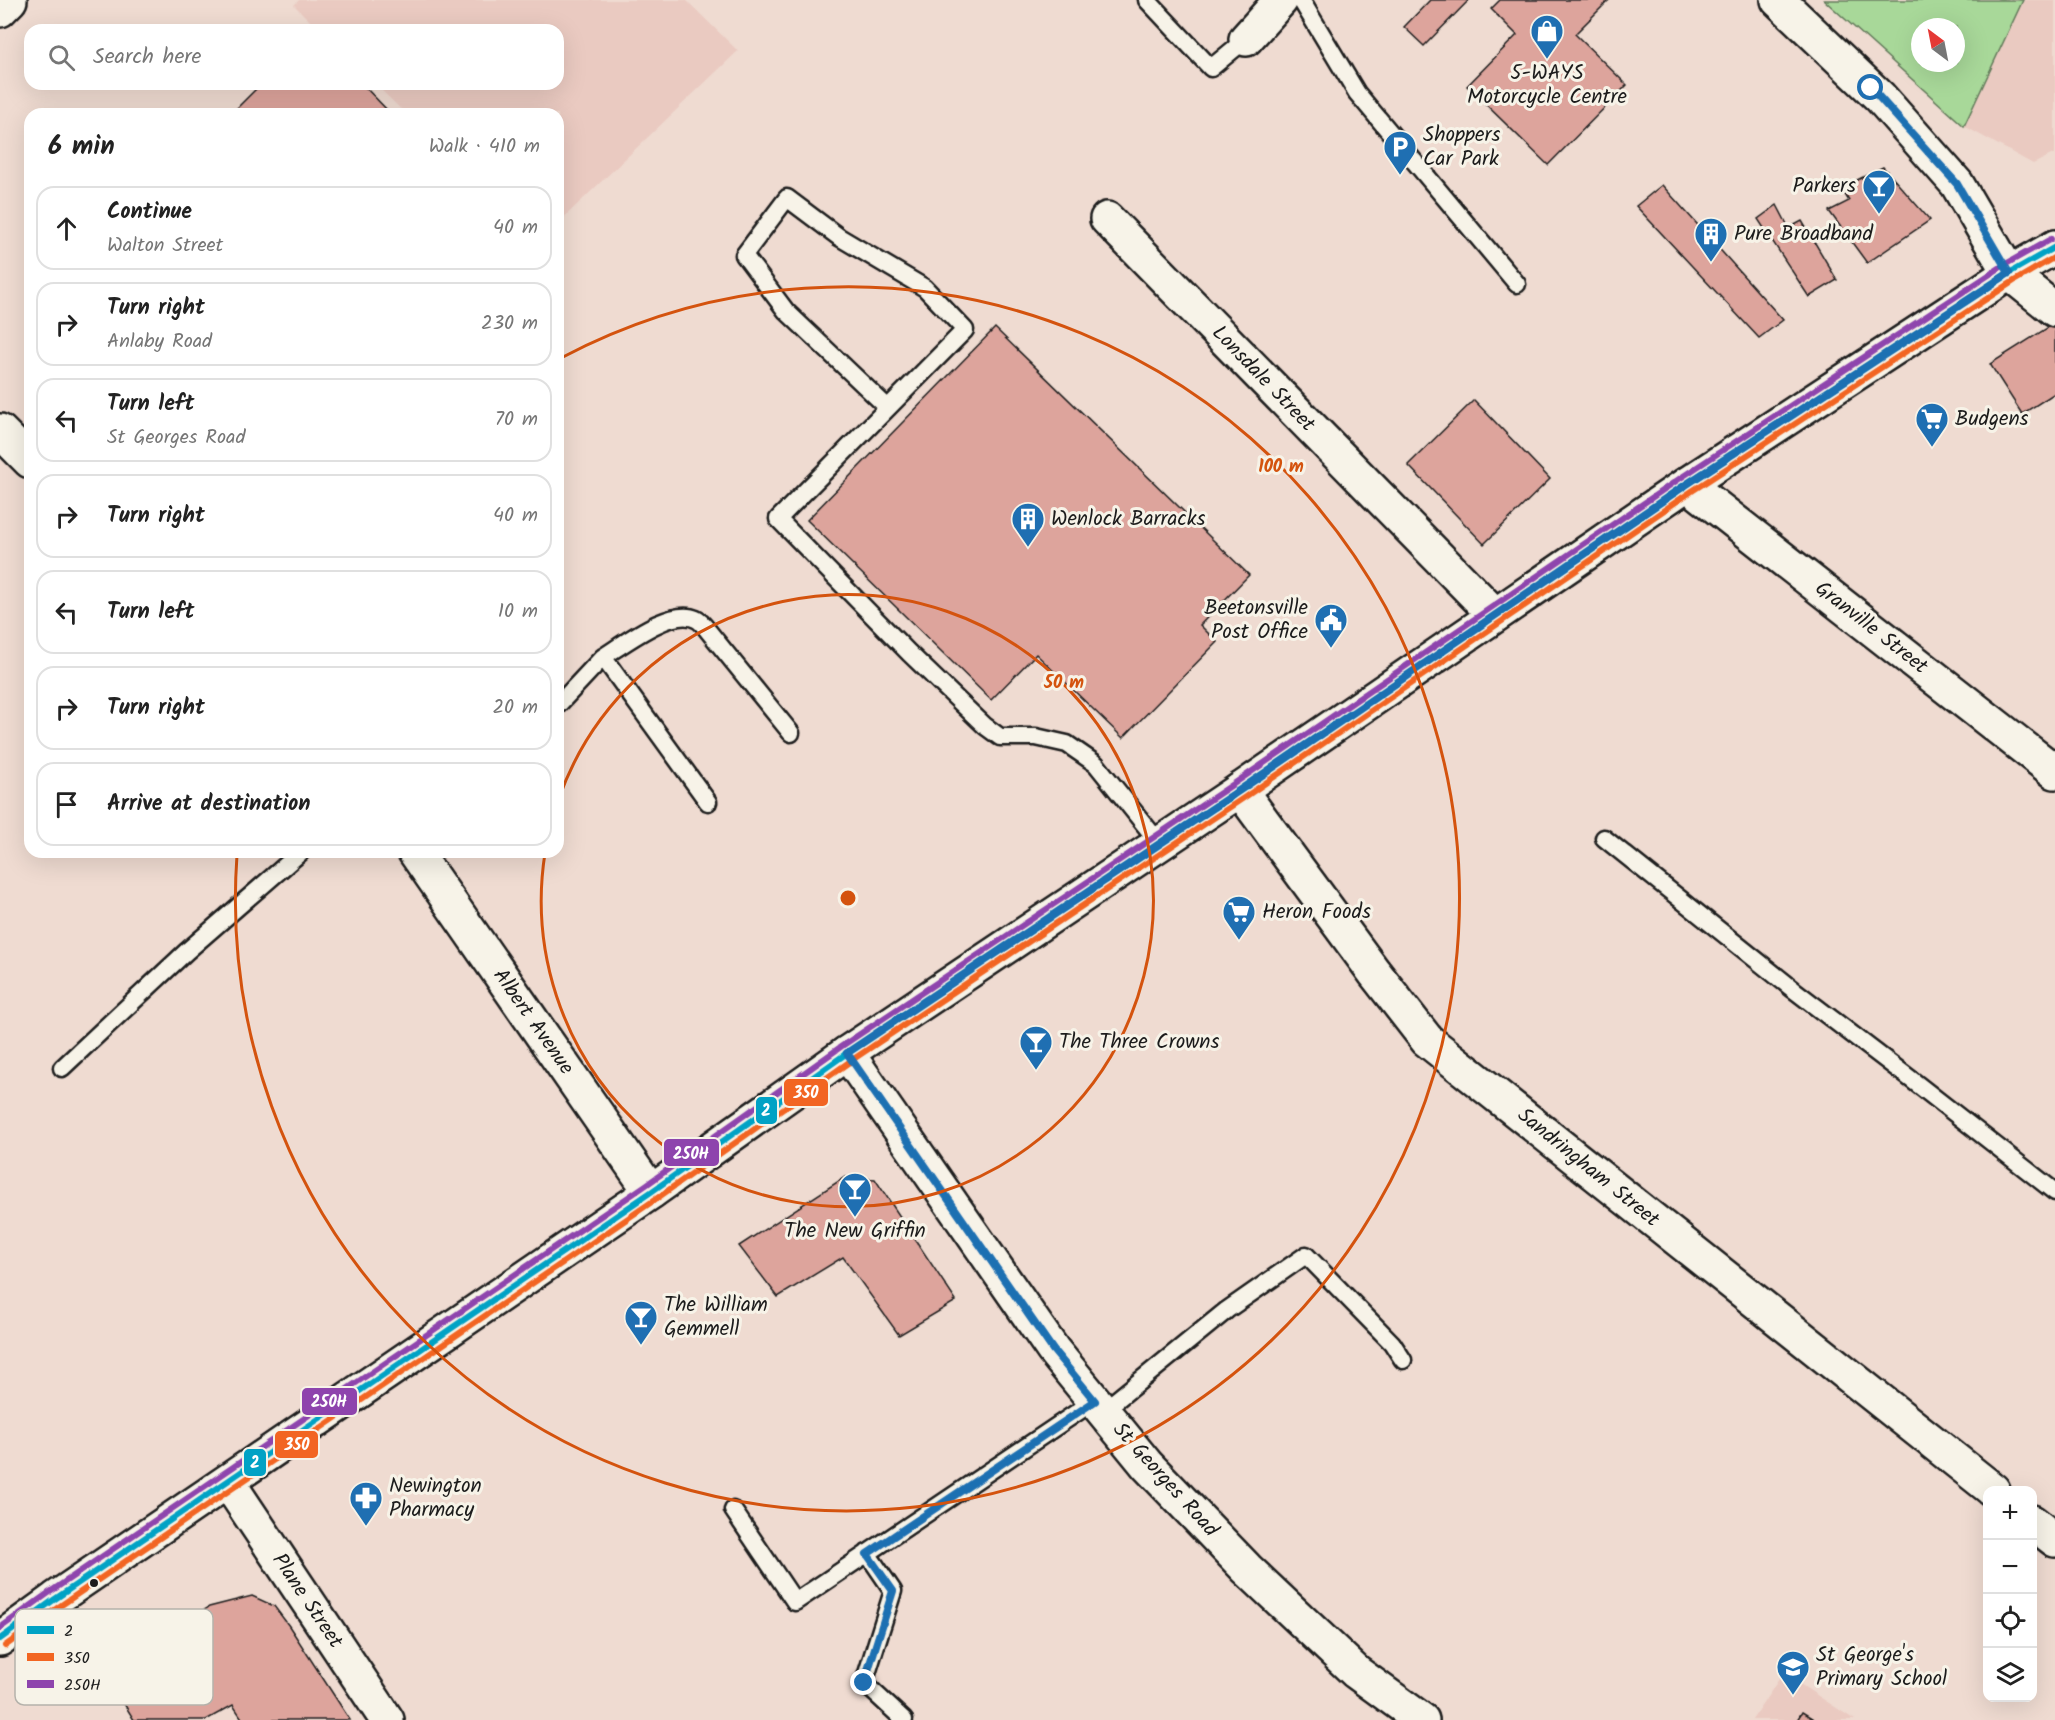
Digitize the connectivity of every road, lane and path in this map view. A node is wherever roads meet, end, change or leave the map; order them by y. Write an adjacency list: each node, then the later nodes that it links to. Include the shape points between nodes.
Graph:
1 (10, 0): 6 (street)
2 (1147, 0): 7 (lane, via 1211,68)
3 (1281, 0): 7 (street)
4 (1301, 0): 12 (lane, via 1357,93)
5 (1778, 0): 11 (street, via 1880,97 1957,184)
6 (0, 10)
7 (1246, 39)
8 (1107, 219): 18 (street, Lonsdale Street)
9 (2055, 236): 11 (street)
10 (2055, 247): 11 (street)
11 (2009, 273): 13 (street); 17 (street)
12 (1517, 284)
13 (2055, 310)
14 (888, 408): 14 (lane, via 786,311 744,255 788,198 839,237 925,288 965,330); 26 (lane, via 778,519 985,726 1000,737 1036,737 1067,744 1096,764)
15 (0, 431): 16 (street)
16 (24, 455)
17 (1687, 484): 18 (street); 22 (street, Granville Street)
18 (1495, 615): 23 (street)
19 (603, 657): 20 (lane); 21 (lane, via 664,620 683,616 697,619); 24 (lane)
20 (564, 699)
21 (791, 733)
22 (2055, 772)
23 (1240, 790): 26 (street); 36 (street, Sandringham Street, via 1427,1040)
24 (708, 802)
25 (1604, 838): 32 (lane)
26 (1160, 844): 29 (street)
27 (294, 858): 30 (lane)
28 (421, 858): 31 (street, Albert Avenue)
29 (847, 1053): 31 (street); 34 (street, St Georges Road, via 1053,1350)
30 (62, 1068)
31 (651, 1192): 35 (street)
32 (2055, 1192)
33 (1403, 1360): 34 (lane, via 1392,1343 1306,1255)
34 (1099, 1406): 40 (lane); 46 (street, St Georges Road, via 1147,1465 1247,1569 1356,1672)
35 (228, 1482): 41 (street); 44 (street, Plane Street)
36 (1987, 1486)
37 (734, 1510): 40 (lane, via 795,1602)
38 (2037, 1526): 39 (street)
39 (2055, 1540)
40 (867, 1554): 45 (lane, via 893,1591 864,1683)
41 (41, 1609)
42 (15, 1628): 43 (street)
43 (0, 1639)
44 (387, 1720)
45 (904, 1720)
46 (1422, 1720)

